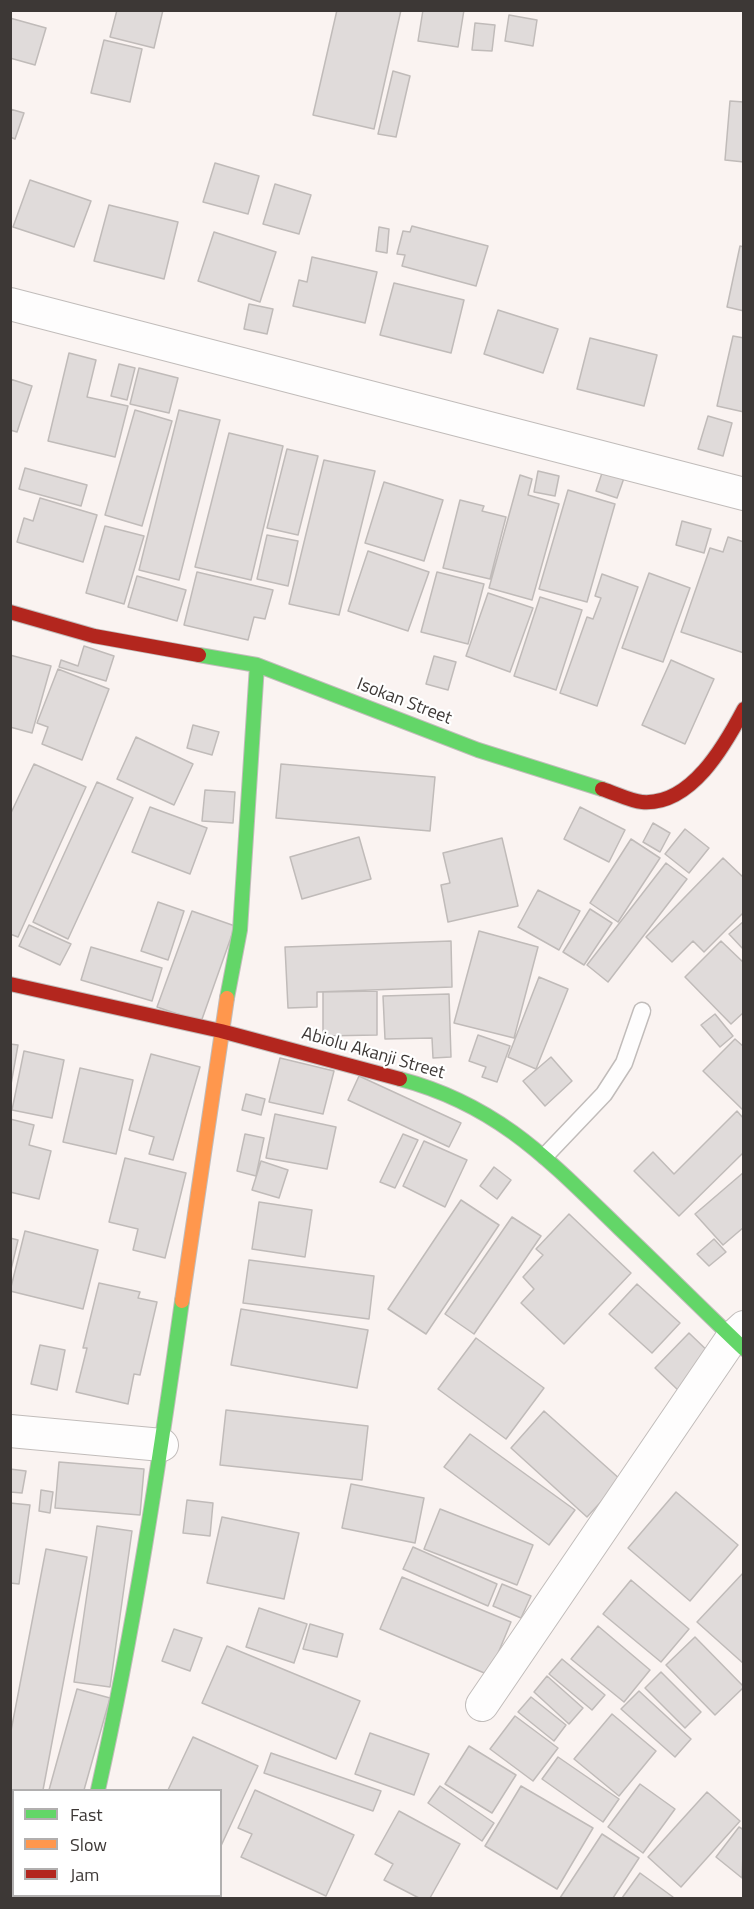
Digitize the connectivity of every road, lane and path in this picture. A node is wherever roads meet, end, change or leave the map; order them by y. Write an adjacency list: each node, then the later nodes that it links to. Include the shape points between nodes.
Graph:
1 (10, 304): 2 (street)
2 (744, 494)
3 (10, 612): 4 (street, Isokan Street, via 94,636)
4 (257, 665): 5 (street, Isokan Street, via 478,750 644,802 669,798 696,777 730,738); 8 (street, via 240,930)
5 (744, 709)
6 (10, 984): 8 (street, Abiolu Akanji Street)
7 (642, 1011): 9 (lane, via 624,1063 604,1094)
8 (221, 1031): 9 (street, Abiolu Akanji Street, via 438,1089 488,1114); 12 (street)
9 (545, 1156): 10 (street, Abiolu Akanji Street)
10 (740, 1338): 13 (street)
11 (10, 1431): 12 (street)
12 (162, 1445): 14 (street, via 118,1700)
13 (482, 1706)
14 (98, 1789)

